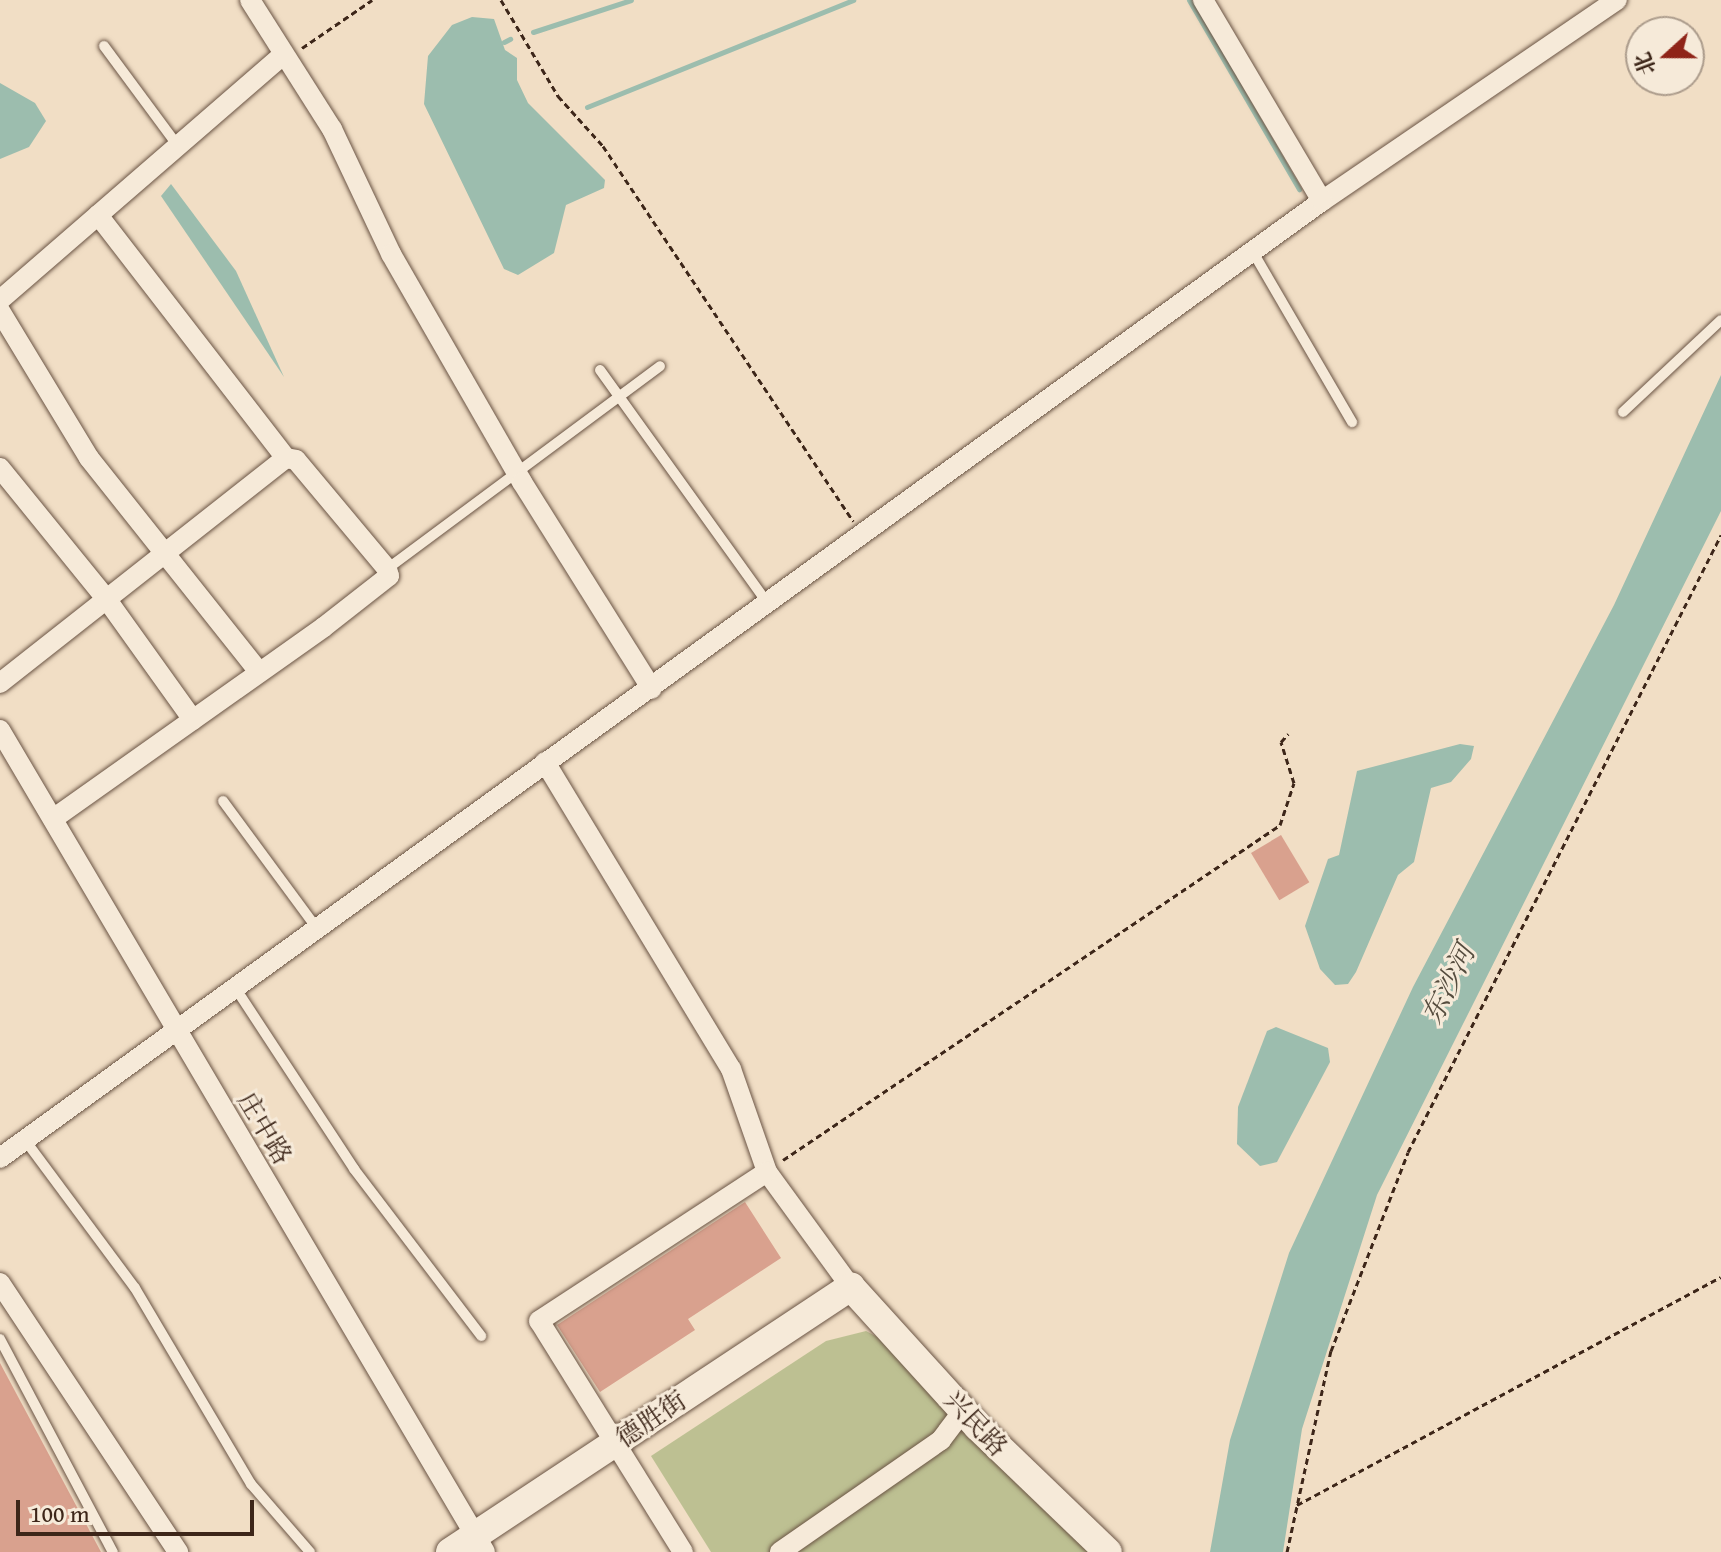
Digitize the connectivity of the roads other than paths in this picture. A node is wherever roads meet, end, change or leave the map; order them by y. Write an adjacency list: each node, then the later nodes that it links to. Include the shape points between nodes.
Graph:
1 (250, 0): 5 (street)
2 (1203, 0): 7 (street)
3 (1617, 0): 7 (street)
4 (104, 46): 6 (lane)
5 (284, 57): 6 (street); 19 (street)
6 (178, 146): 8 (street)
7 (1322, 201): 9 (street)
8 (98, 215): 10 (street); 17 (street)
9 (1253, 252): 16 (lane); 23 (street)
10 (2, 298): 20 (street, via 89,458)
11 (1721, 320): 15 (lane)
12 (660, 366): 14 (lane)
13 (600, 370): 14 (lane)
14 (618, 398): 19 (lane); 23 (lane)
15 (1623, 412)
16 (1352, 422)
17 (286, 458): 20 (street); 21 (street, via 296,460)
18 (0, 468): 22 (street)
19 (518, 474): 21 (lane); 26 (street)
20 (165, 552): 22 (street); 24 (street)
21 (387, 569): 24 (street, via 389,576)
22 (105, 597): 25 (street); 27 (street)
23 (769, 605): 26 (street)
24 (259, 672): 27 (street)
25 (0, 683)
26 (652, 689): 29 (street)
27 (193, 720): 31 (street)
28 (0, 730): 31 (street, 庄中路)
29 (545, 762): 32 (street); 37 (street, via 731,1069)
30 (223, 801): 32 (lane)
31 (53, 819): 34 (street, 庄中路)
32 (316, 927): 33 (street)
33 (234, 986): 34 (street); 40 (lane, via 354,1169)
34 (176, 1028): 35 (street); 44 (street, 庄中路)
35 (25, 1140): 36 (street); 47 (lane, via 135,1288 251,1484)
36 (0, 1158)
37 (767, 1172): 39 (street); 43 (street, via 539,1321)
38 (0, 1283): 46 (street)
39 (851, 1287): 42 (street, 兴民路); 43 (street, 德胜街)
40 (481, 1336)
41 (0, 1339): 45 (lane)
42 (963, 1411): 50 (street, via 941,1440); 51 (street, 兴民路)
43 (615, 1443): 44 (street, 德胜街); 49 (street)
44 (480, 1544): 48 (street, 德胜街)
45 (113, 1552)
46 (178, 1552)
47 (310, 1552)
48 (450, 1552)
49 (683, 1552)
50 (780, 1552)
51 (1108, 1552)

